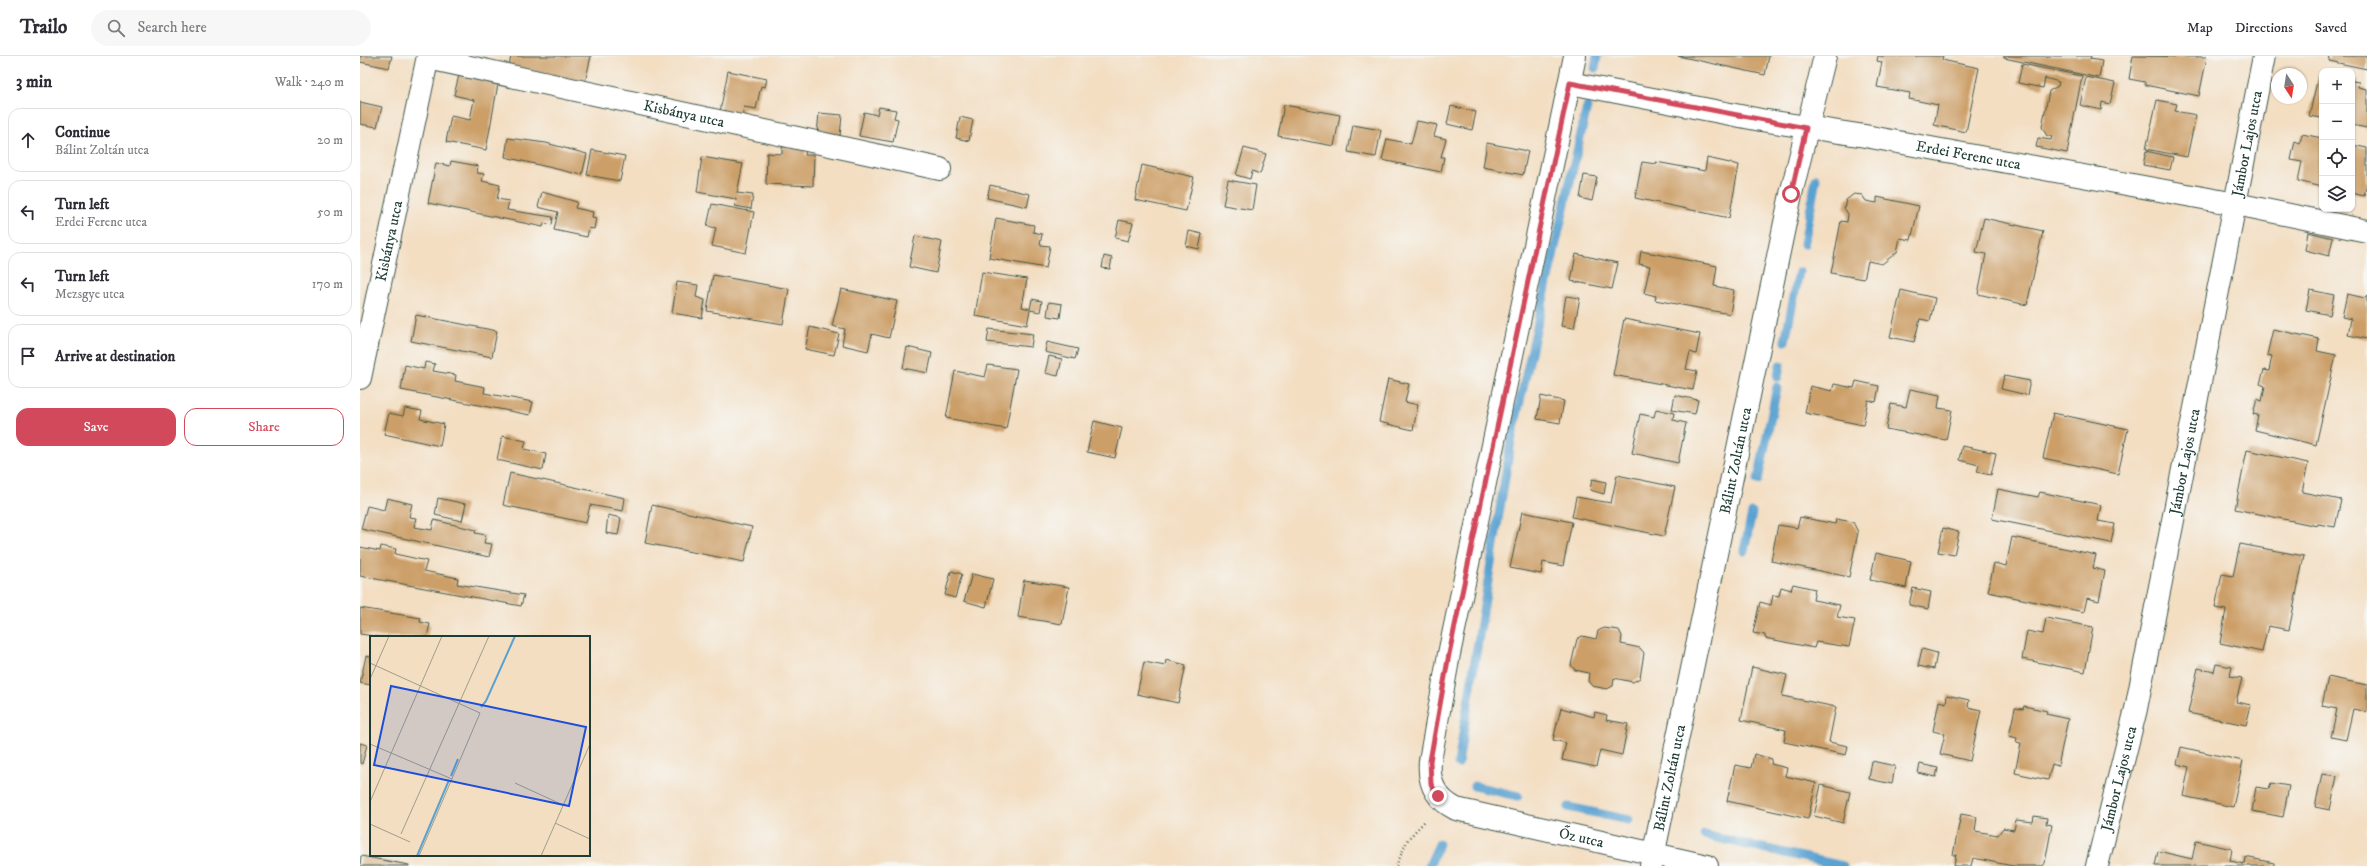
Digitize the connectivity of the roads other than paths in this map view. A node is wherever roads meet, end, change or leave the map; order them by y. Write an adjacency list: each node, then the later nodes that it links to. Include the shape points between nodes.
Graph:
1 (1575, 56): 5 (street)
2 (1825, 56): 6 (street, Bálint Zoltán utca)
3 (2264, 56): 8 (street, Jámbor Lajos utca)
4 (428, 57): 7 (street, Kisbánya utca); 10 (street, Kisbánya utca)
5 (1570, 83): 6 (street, Erdei Ferenc utca); 11 (street, Őz utca, via 1449,654 1430,761 1430,777 1434,790 1443,801 1456,809)
6 (1806, 128): 8 (street, Erdei Ferenc utca, via 1865,136); 11 (street, Bálint Zoltán utca)
7 (940, 169)
8 (2236, 204): 9 (street, Erdei Ferenc utca); 13 (street, Jámbor Lajos utca, via 2136,709)
9 (2367, 231)
10 (360, 378)
11 (1652, 860): 12 (street, Őz utca)
12 (1707, 866)
13 (2097, 866)

